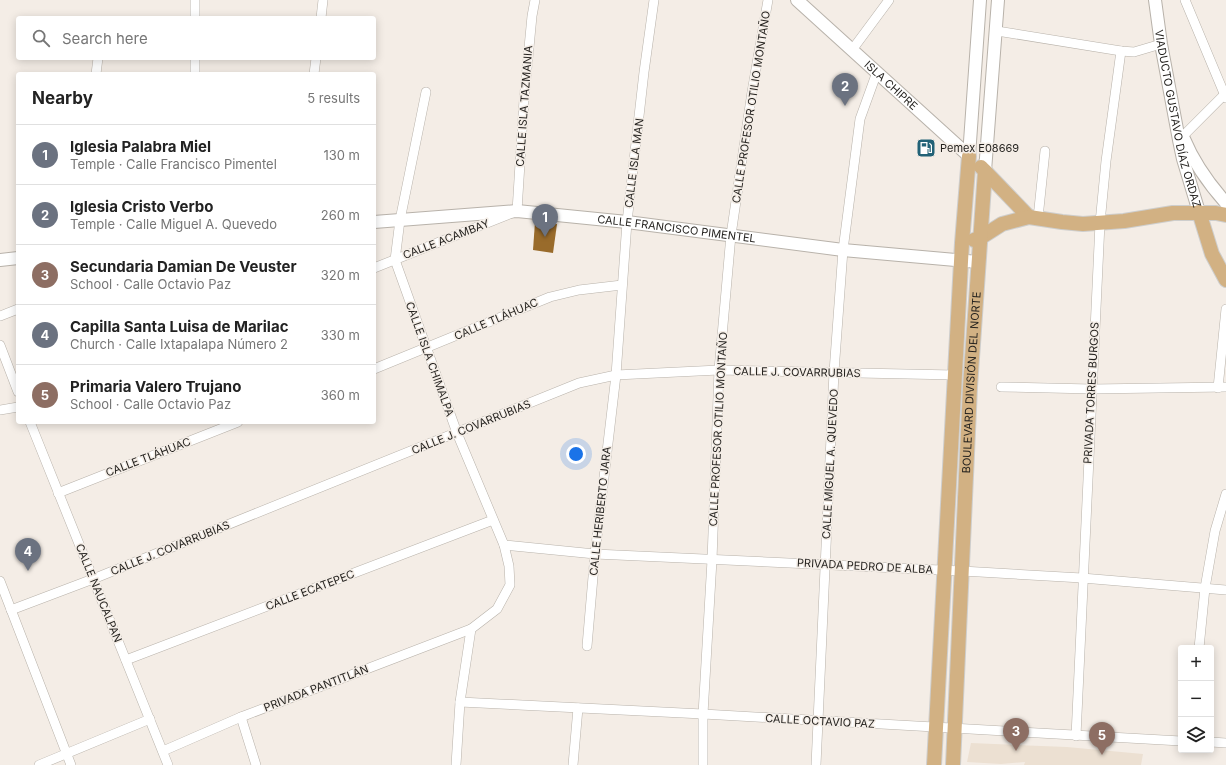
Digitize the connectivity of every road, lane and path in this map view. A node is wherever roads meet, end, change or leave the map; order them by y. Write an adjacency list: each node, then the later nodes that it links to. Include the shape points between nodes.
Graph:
1 (195, 0): 12 (street)
2 (323, 0): 13 (street)
3 (535, 0): 32 (street, CALLE ISLA TAZMANIA, via 524,100)
4 (654, 0): 39 (street, CALLE ISLA MAN)
5 (768, 0): 41 (street, CALLE PROFESOR OTILIO MONTAÑO)
6 (797, 0): 16 (main road, ISLA CHIPRE)
7 (980, 0): 29 (main road, BOULEVARD DIVISIÓN DEL NORTE)
8 (998, 0): 14 (main road, BOULEVARD DIVISIÓN DEL NORTE)
9 (1155, 0): 15 (main road, VIADUCTO GUSTAVO DÍAZ ORDAZ)
10 (1185, 0): 26 (street)
11 (884, 2): 16 (street)
12 (195, 16)
13 (321, 16)
14 (997, 31): 17 (street); 30 (main road, BOULEVARD DIVISIÓN DEL NORTE)
15 (1161, 44): 17 (street, via 1134,52); 27 (main road, VIADUCTO GUSTAVO DÍAZ ORDAZ)
16 (852, 50): 24 (main road, ISLA CHIPRE)
17 (1121, 51): 40 (street, PRIVADA TORRES BURGOS)
18 (98, 60): 21 (street)
19 (195, 60): 22 (street)
20 (316, 60): 23 (street)
21 (96, 72)
22 (196, 72)
23 (314, 72)
24 (877, 72): 29 (main road, ISLA CHIPRE); 45 (street, CALLE MIGUEL A. QUEVEDO, via 860,119)
25 (426, 92): 37 (street, CALLE ISLA CHIMALPA)
26 (1225, 95): 27 (street)
27 (1180, 138): 31 (main road, via 1199,169); 33 (main road, VIADUCTO GUSTAVO DÍAZ ORDAZ, via 1183,159)
28 (1045, 151): 36 (street)
29 (969, 156): 30 (main road, ISLA CHIPRE); 44 (main road, BOULEVARD DIVISIÓN DEL NORTE)
30 (985, 171): 36 (main road); 43 (main road, BOULEVARD DIVISIÓN DEL NORTE)
31 (1226, 203)
32 (517, 211): 37 (main road, CALLE FRANCISCO PIMENTEL); 39 (main road, CALLE FRANCISCO PIMENTEL); 48 (street, CALLE ACAMBAY)
33 (1198, 212): 34 (main road); 35 (main road); 42 (main road, VIADUCTO GUSTAVO DÍAZ ORDAZ)
34 (1173, 213): 40 (main road); 42 (main road, via 1193,220)
35 (1226, 216)
36 (1033, 218): 40 (main road); 43 (main road, via 1002,224)
37 (400, 220): 38 (main road, CALLE FRANCISCO PIMENTEL); 48 (street, CALLE ISLA CHIMALPA)
38 (376, 222)
39 (627, 222): 41 (main road, CALLE FRANCISCO PIMENTEL); 53 (street, CALLE ISLA MAN)
40 (1100, 224): 67 (street, PRIVADA TORRES BURGOS)
41 (731, 235): 45 (main road, CALLE FRANCISCO PIMENTEL); 60 (street, CALLE PROFESOR OTILIO MONTAÑO)
42 (1205, 236): 52 (main road, VIADUCTO GUSTAVO DÍAZ ORDAZ)
43 (980, 238): 44 (main road); 50 (main road, BOULEVARD DIVISIÓN DEL NORTE)
44 (962, 243): 49 (main road, BOULEVARD DIVISIÓN DEL NORTE)
45 (843, 250): 49 (main road, CALLE FRANCISCO PIMENTEL); 61 (street, CALLE MIGUEL A. QUEVEDO)
46 (16, 258): 47 (main road)
47 (0, 260)
48 (395, 260): 51 (street, CALLE ACAMBAY); 58 (street, CALLE ISLA CHIMALPA)
49 (962, 260): 50 (main road, CALLE FRANCISCO PIMENTEL); 63 (main road, BOULEVARD DIVISIÓN DEL NORTE)
50 (978, 262): 81 (main road, BOULEVARD DIVISIÓN DEL NORTE)
51 (376, 267)
52 (1226, 280)
53 (622, 285): 58 (street, CALLE TLÁHUAC, via 579,290 550,297); 62 (street, CALLE ISLA MAN)
54 (1226, 309): 66 (street)
55 (16, 310): 56 (street)
56 (0, 316)
57 (0, 345): 64 (street)
58 (426, 348): 59 (street, CALLE TLÁHUAC); 72 (street, CALLE ISLA CHIMALPA)
59 (376, 368)
60 (719, 370): 61 (street, CALLE J. COVARRUBIAS); 62 (street, CALLE J. COVARRUBIAS); 78 (street, CALLE PROFESOR OTILIO MONTAÑO)
61 (834, 372): 63 (street, CALLE J. COVARRUBIAS); 79 (street, CALLE MIGUEL A. QUEVEDO)
62 (616, 375): 72 (street, CALLE J. COVARRUBIAS, via 579,383); 77 (street, CALLE HERIBERTO JARA)
63 (955, 376): 80 (main road, BOULEVARD DIVISIÓN DEL NORTE)
64 (16, 387)
65 (1001, 387): 67 (street)
66 (1222, 387): 67 (street)
67 (1092, 389): 82 (street, PRIVADA TORRES BURGOS)
68 (16, 407): 69 (street)
69 (0, 410)
70 (31, 424): 73 (street, CALLE NAUCALPAN)
71 (233, 424): 73 (street, CALLE TLÁHUAC)
72 (457, 433): 75 (street, CALLE ISLA CHIMALPA); 83 (street, CALLE J. COVARRUBIAS)
73 (58, 493): 83 (street, CALLE NAUCALPAN)
74 (1226, 494): 85 (street, via 1215,531)
75 (493, 520): 76 (street, CALLE ISLA CHIMALPA); 92 (street, CALLE ECATEPEC)
76 (504, 545): 77 (street, PRIVADA PEDRO DE ALBA); 89 (street, CALLE ISLA CHIMALPA, via 510,585 497,610)
77 (595, 554): 78 (street, PRIVADA PEDRO DE ALBA); 91 (street, CALLE HERIBERTO JARA)
78 (712, 560): 79 (street, PRIVADA PEDRO DE ALBA); 95 (street, CALLE PROFESOR OTILIO MONTAÑO)
79 (825, 564): 80 (street, PRIVADA PEDRO DE ALBA); 98 (street, CALLE MIGUEL A. QUEVEDO)
80 (944, 570): 81 (street, PRIVADA PEDRO DE ALBA); 99 (main road, BOULEVARD DIVISIÓN DEL NORTE)
81 (962, 571): 82 (street, PRIVADA PEDRO DE ALBA); 100 (main road, BOULEVARD DIVISIÓN DEL NORTE)
82 (1082, 578): 85 (street, PRIVADA PEDRO DE ALBA); 101 (street, PRIVADA TORRES BURGOS)
83 (93, 579): 88 (street, CALLE J. COVARRUBIAS); 92 (street, CALLE NAUCALPAN)
84 (0, 581): 87 (street)
85 (1205, 588): 86 (street, PRIVADA PEDRO DE ALBA); 90 (street)
86 (1226, 590)
87 (2, 594): 88 (street)
88 (11, 610): 106 (street)
89 (472, 629): 93 (street); 96 (street, PRIVADA PANTITLÁN)
90 (1199, 645)
91 (587, 646)
92 (126, 660): 97 (street, CALLE NAUCALPAN)
93 (460, 702): 94 (street, CALLE OCTAVIO PAZ); 111 (street)
94 (578, 708): 95 (street, CALLE OCTAVIO PAZ); 112 (street)
95 (704, 714): 98 (street, CALLE OCTAVIO PAZ); 113 (street, CALLE PROFESOR OTILIO MONTAÑO)
96 (241, 717): 105 (street, PRIVADA PANTITLÁN); 110 (street)
97 (150, 719): 105 (street, CALLE NAUCALPAN); 106 (street)
98 (818, 722): 99 (street, CALLE OCTAVIO PAZ); 114 (street, CALLE MIGUEL A. QUEVEDO)
99 (936, 728): 100 (street, CALLE OCTAVIO PAZ); 115 (main road, BOULEVARD DIVISIÓN DEL NORTE)
100 (954, 729): 101 (street, CALLE OCTAVIO PAZ); 116 (main road, BOULEVARD DIVISIÓN DEL NORTE)
101 (1076, 736): 102 (street, CALLE OCTAVIO PAZ)
102 (1178, 741)
103 (1214, 742): 104 (street)
104 (1226, 743)
105 (163, 751): 109 (street, CALLE NAUCALPAN)
106 (66, 753): 107 (street); 108 (street)
107 (38, 765)
108 (71, 765)
109 (168, 765)
110 (256, 765)
111 (456, 765)
112 (573, 765)
113 (703, 765)
114 (816, 765)
115 (934, 765)
116 (953, 765)

